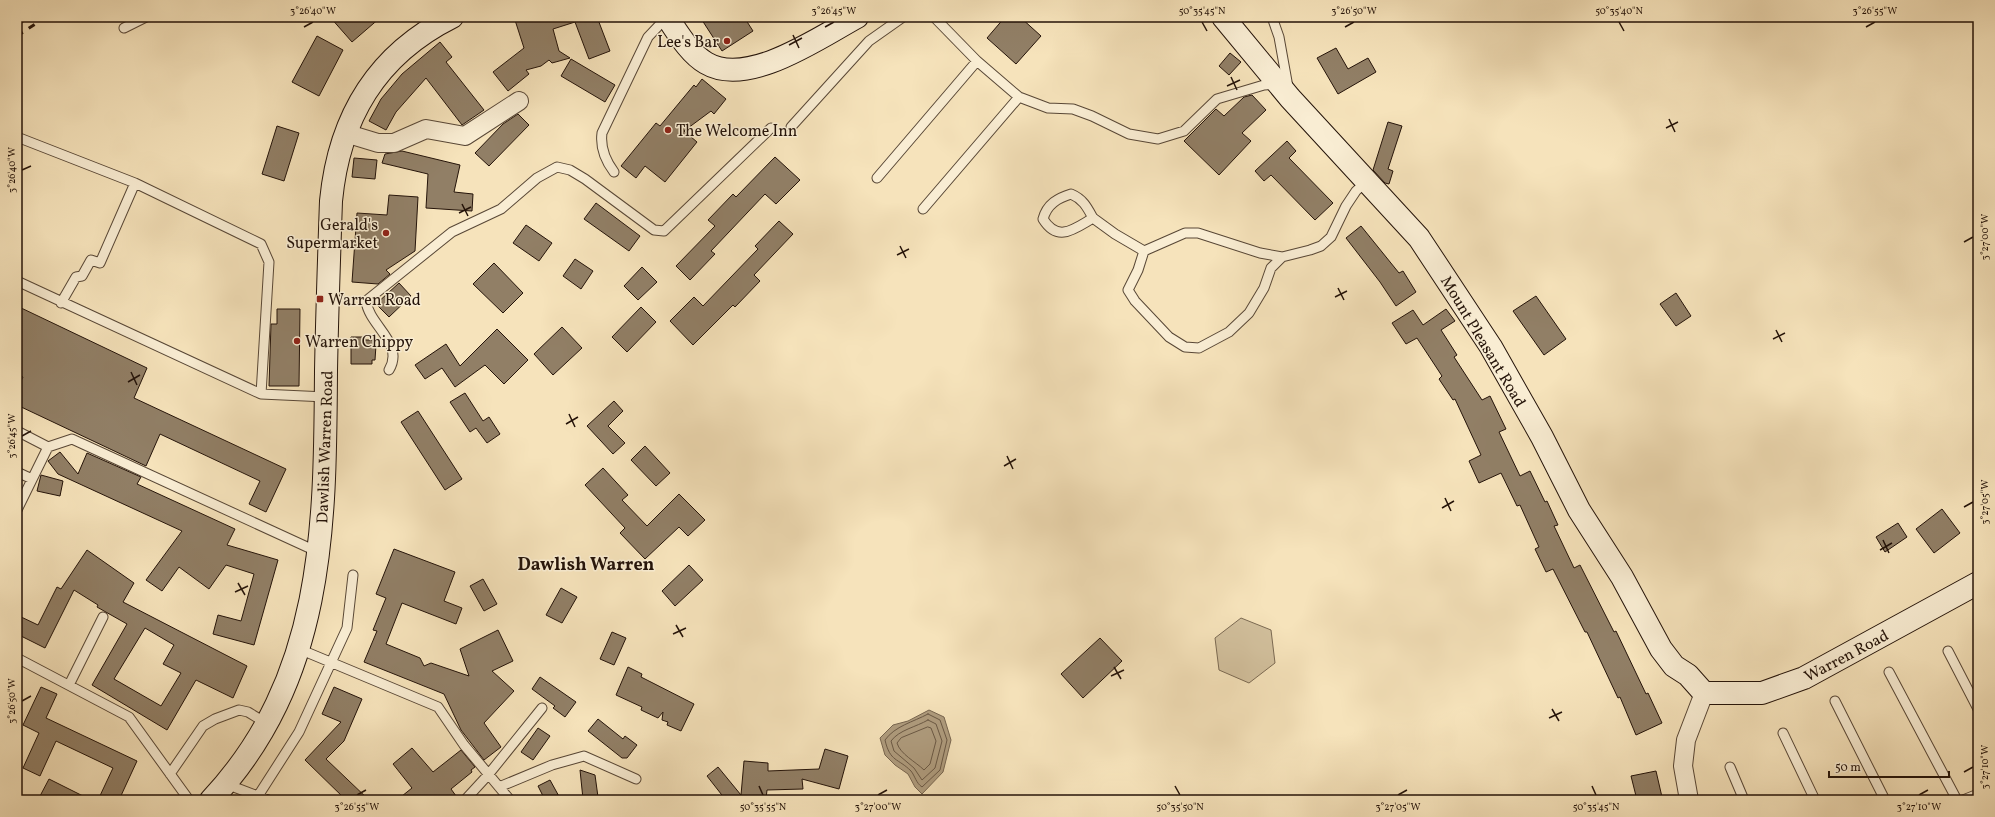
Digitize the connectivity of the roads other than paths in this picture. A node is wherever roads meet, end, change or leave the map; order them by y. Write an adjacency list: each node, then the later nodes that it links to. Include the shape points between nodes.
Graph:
1 (146, 17): 9 (lane)
2 (452, 17): 16 (street, Dawlish Warren Road, via 402,48 388,63 361,98)
3 (667, 17): 4 (street, via 693,52 706,63 721,69 736,70 759,66 796,50); 18 (lane, via 648,37 602,133 603,155)
4 (858, 17)
5 (902, 17): 14 (lane, via 869,41)
6 (934, 17): 10 (lane)
7 (1223, 17): 11 (street, Mount Pleasant Road)
8 (1272, 17): 11 (lane, via 1278,37)
9 (124, 28)
10 (977, 61): 12 (lane); 19 (lane)
11 (1284, 91): 12 (lane, via 1264,85 1217,100 1184,131 1158,139 1129,134 1073,109 1048,108); 20 (street, Mount Pleasant Road)
12 (1019, 97): 22 (lane)
13 (519, 101): 16 (street, via 466,136 426,129 394,143 378,143)
14 (791, 127)
15 (771, 128): 28 (lane, via 664,231 654,230 570,170 556,167 537,178 501,209 452,232 366,301 367,311 387,337 393,350)
16 (345, 133): 30 (street, Dawlish Warren Road, via 333,178 331,201)
17 (17, 137): 21 (lane)
18 (614, 172)
19 (877, 178)
20 (1366, 182): 25 (lane, via 1356,191 1331,237 1321,246); 46 (street, Mount Pleasant Road, via 1419,238 1465,306 1542,437 1579,510 1622,577 1661,649 1674,666)
21 (135, 183): 27 (lane, via 100,262 91,260 82,276 76,277); 29 (lane, via 261,244 269,262)
22 (923, 209)
23 (1093, 218): 23 (lane, via 1084,202 1071,194 1052,202 1042,219 1052,230 1059,232 1069,231); 24 (lane)
24 (1144, 251): 25 (lane, via 1185,233 1198,233 1260,253); 25 (lane, via 1128,290 1169,337 1185,348 1199,348 1229,332 1249,313 1264,288 1271,268)
25 (1282, 257)
26 (17, 281): 27 (lane)
27 (61, 303): 29 (lane)
28 (389, 370)
29 (261, 394): 30 (lane)
30 (326, 397): 36 (street, Dawlish Warren Road)
31 (17, 431): 32 (lane)
32 (48, 447): 34 (lane); 36 (lane, via 72,439)
33 (17, 472): 34 (lane)
34 (32, 479): 35 (lane)
35 (17, 510)
36 (320, 553): 40 (street, Dawlish Warren Road)
37 (353, 575): 43 (lane, via 347,628)
38 (1978, 583): 46 (street, Warren Road, via 1804,678 1762,693)
39 (103, 617): 45 (lane)
40 (299, 649): 43 (lane); 50 (street, Dawlish Warren Road)
41 (1948, 651): 49 (lane)
42 (17, 658): 45 (lane)
43 (332, 662): 54 (lane, via 438,707); 59 (lane, via 299,732)
44 (1889, 672): 69 (lane)
45 (69, 685): 53 (lane, via 129,717)
46 (1704, 693): 65 (street, via 1686,740 1683,766)
47 (1835, 701): 68 (lane)
48 (542, 708): 54 (lane)
49 (1978, 709)
50 (267, 724): 53 (lane, via 248,712 238,710 215,719 203,726); 56 (street, Dawlish Warren Road)
51 (1783, 733): 67 (lane)
52 (1730, 767): 66 (lane)
53 (170, 774): 60 (lane)
54 (488, 775): 57 (lane); 63 (lane)
55 (636, 779): 57 (lane, via 584,756 552,765)
56 (226, 784): 59 (lane); 61 (street, Dawlish Warren Road)
57 (499, 787): 64 (lane)
58 (1978, 794): 70 (lane)
59 (258, 796): 62 (lane)
60 (189, 800)
61 (211, 800)
62 (268, 800)
63 (464, 800)
64 (510, 800)
65 (1689, 800)
66 (1744, 800)
67 (1815, 800)
68 (1885, 800)
69 (1957, 800)
70 (1963, 800)

